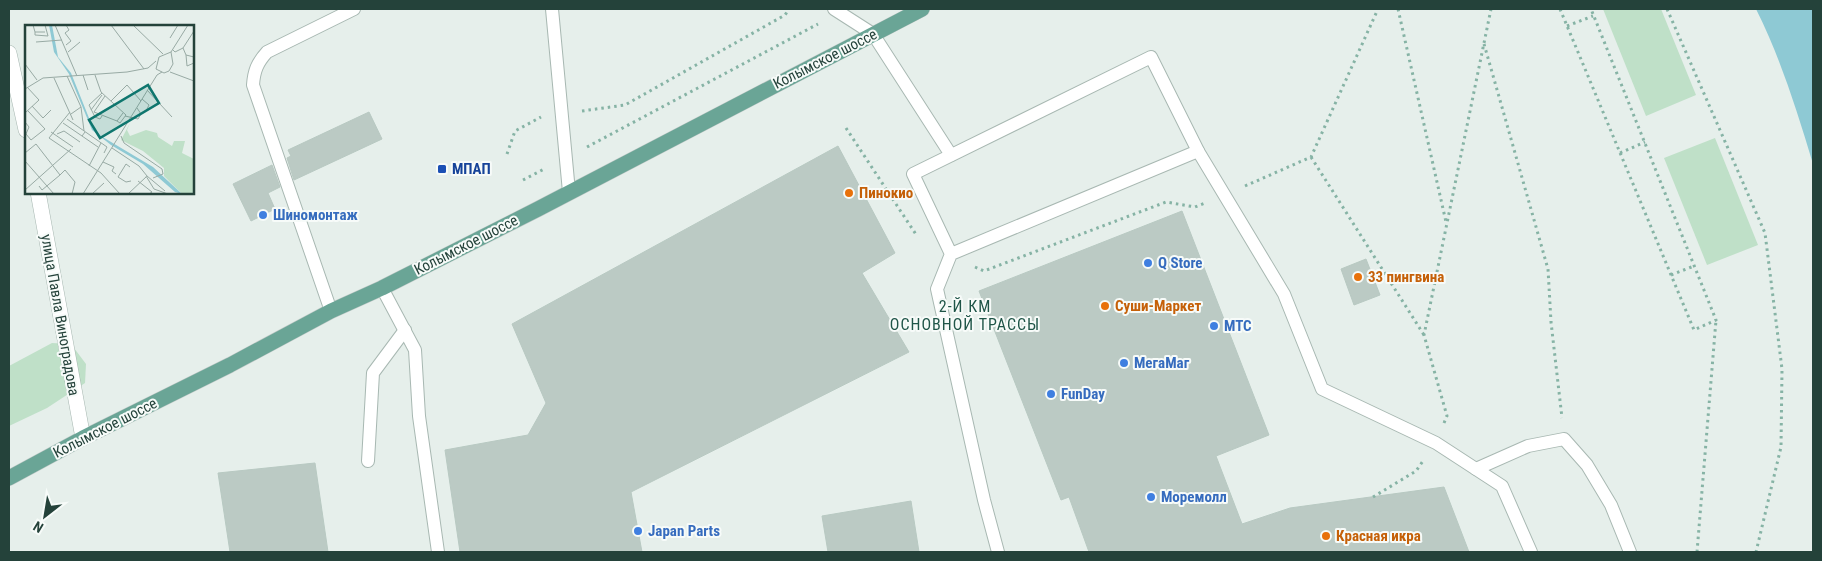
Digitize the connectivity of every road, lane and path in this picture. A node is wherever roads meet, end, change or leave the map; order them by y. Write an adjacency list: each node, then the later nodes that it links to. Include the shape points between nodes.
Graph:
1 (354, 9): 33 (lane, via 267,52 254,72 253,86)
2 (552, 9): 16 (lane)
3 (789, 9): 16 (path, via 785,15 625,105)
4 (922, 9): 13 (main road, Колымское шоссе)
5 (1398, 9): 28 (path)
6 (1491, 9): 14 (path)
7 (1560, 9): 12 (path)
8 (1590, 9): 11 (path)
9 (1667, 9): 49 (path, via 1765,234 1782,370 1781,447)
10 (837, 11): 13 (lane); 24 (path)
11 (1593, 16): 12 (path); 18 (path)
12 (1567, 26): 20 (path)
13 (873, 34): 22 (lane); 26 (main road, Колымское шоссе)
14 (1484, 43): 28 (path); 38 (path, via 1548,268)
15 (9, 53): 17 (street)
16 (562, 113): 21 (path, via 538,118 515,131); 24 (lane)
17 (25, 125)
18 (1644, 142): 20 (path); 30 (path)
19 (1198, 151): 22 (lane, via 1151,57); 29 (lane); 39 (lane, via 1284,294 1322,389)
20 (1620, 153): 31 (path)
21 (507, 154)
22 (951, 155): 29 (lane, via 913,174)
23 (1311, 157): 36 (path)
24 (566, 158): 25 (path); 26 (lane)
25 (523, 180)
26 (569, 192): 32 (main road, Колымское шоссе)
27 (38, 194): 37 (street, улица Павла Виноградова)
28 (1447, 226): 36 (path)
29 (951, 254): 45 (lane, via 937,289)
30 (1694, 266): 31 (path); 34 (path)
31 (1671, 275): 34 (path, via 1694,330)
32 (382, 288): 33 (main road, Колымское шоссе); 35 (lane)
33 (331, 311): 37 (main road, Колымское шоссе)
34 (1716, 320): 48 (path)
35 (405, 330): 40 (lane, via 373,373); 44 (lane, via 415,350 419,416)
36 (1424, 335): 39 (path, via 1447,416)
37 (83, 438): 42 (main road, Колымское шоссе)
38 (1564, 439): 41 (lane, via 1528,446); 47 (lane, via 1587,465 1611,505)
39 (1436, 443): 41 (lane); 43 (path, via 1416,471)
40 (368, 461)
41 (1476, 469): 46 (lane, via 1502,486)
42 (9, 478)
43 (1373, 497)
44 (438, 552)
45 (998, 552)
46 (1531, 552)
47 (1630, 552)
48 (1697, 552)
49 (1756, 552)

